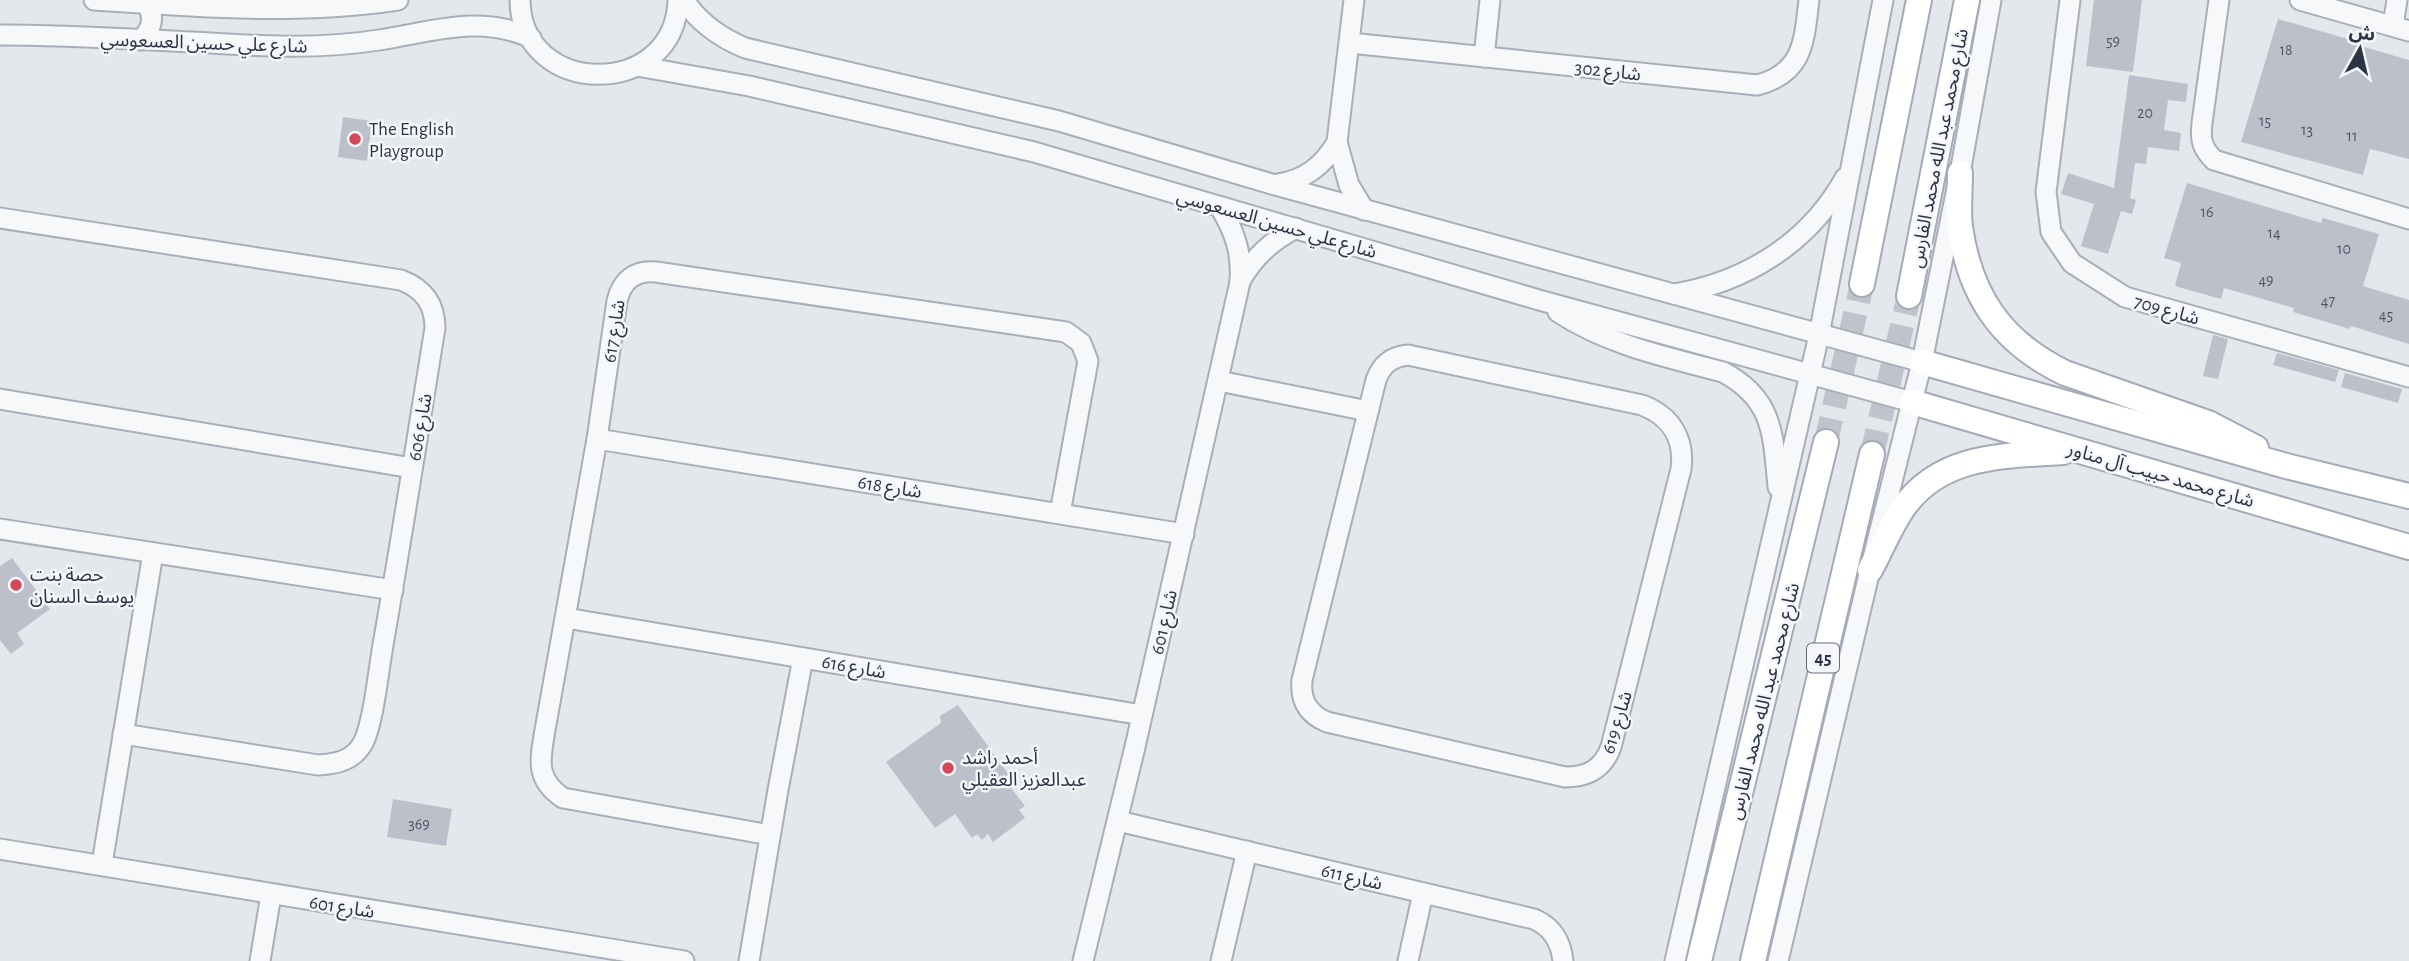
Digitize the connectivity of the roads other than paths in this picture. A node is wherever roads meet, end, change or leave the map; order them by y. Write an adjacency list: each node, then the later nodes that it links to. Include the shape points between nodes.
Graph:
1 (94, 0): 17 (street, شارع علي حسين العسعوسي)
2 (398, 0): 17 (street, شارع علي حسين العسعوسي, via 289,9)
3 (520, 0): 20 (street)
4 (678, 0): 24 (street, via 664,42)
5 (684, 0): 28 (street, شارع علي حسين العسعوسي, via 705,25 745,48 1059,121)
6 (1354, 0): 22 (street)
7 (1490, 0): 23 (street)
8 (1809, 0): 23 (street, شارع 302, via 1798,57 1777,78 1757,85)
9 (1883, 0): 26 (street)
10 (1919, 0): 35 (main road)
11 (1967, 0): 37 (main road, شارع محمد عبد الله محمد الفارس)
12 (1991, 0): 27 (street)
13 (2070, 0): 42 (street, شارع 709, via 2046,192 2051,232 2072,262 2125,297)
14 (2219, 0): 32 (street, via 2200,138 2204,150 2214,160)
15 (2300, 0): 18 (street)
16 (2397, 0): 18 (street)
17 (147, 4): 21 (street, via 152,22)
18 (2401, 28)
19 (0, 35): 21 (street, شارع علي حسين العسعوسي)
20 (531, 38): 21 (street, شارع علي حسين العسعوسي, via 506,28 478,25 320,46); 24 (street, via 555,62 578,73 604,76)
21 (141, 40)
22 (1350, 43): 23 (street, شارع 302); 25 (street)
23 (1484, 57)
24 (637, 66): 29 (street, شارع علي حسين العسعوسي, via 712,78 940,129)
25 (1337, 142): 28 (street, via 1329,156 1305,176); 30 (street, via 1349,185)
26 (1851, 168): 36 (street, via 1827,206 1777,254 1715,285); 39 (street)
27 (1960, 173): 40 (street); 51 (main road, via 1960,225 1970,270 1986,307 2012,339 2065,373 2216,426)
28 (1275, 185): 30 (street, شارع علي حسين العسعوسي)
29 (1220, 207): 33 (street, شارع علي حسين العسعوسي); 34 (street, شارع 601, via 1239,247)
30 (1364, 210): 36 (street, شارع علي حسين العسعوسي)
31 (0, 218): 52 (street, شارع 606, via 413,285 431,303 435,328)
32 (2409, 219)
33 (1296, 228): 34 (street, شارع 601, via 1264,249); 38 (street, شارع علي حسين العسعوسي)
34 (1240, 282): 43 (street, شارع 601)
35 (1862, 284)
36 (1670, 295): 39 (street, شارع علي حسين العسعوسي)
37 (1909, 296)
38 (1539, 300): 41 (street, شارع علي حسين العسعوسي); 54 (street, via 1606,338 1723,372 1749,389 1772,428)
39 (1819, 335): 40 (street, شارع علي حسين العسعوسي); 41 (street)
40 (1922, 362): 45 (street); 51 (main road)
41 (1810, 374): 45 (street, شارع علي حسين العسعوسي); 54 (street)
42 (2409, 377)
43 (1219, 381): 46 (street); 57 (street, شارع 601)
44 (0, 399): 52 (street)
45 (1912, 402): 49 (main road, شارع محمد حبيب آل مناور); 60 (street)
46 (1368, 411): 46 (street, شارع 619, via 1302,680 1306,706 1327,722 1565,777 1599,768 1611,747 1681,469 1682,448 1674,428 1642,405 1408,355 1396,356 1380,370)
47 (597, 439): 55 (street, شارع 618); 55 (street, شارع 617, via 617,300 623,285 637,273 656,272 1057,330 1074,337 1088,360); 62 (street, شارع 617)
48 (1826, 442): 82 (main road, شارع محمد عبد الله محمد الفارس)
49 (2083, 451): 58 (main road, شارع محمد حبيب آل مناور); 60 (main road, via 1977,459 1942,472 1904,507)
50 (1872, 454): 83 (main road, 45)
51 (2286, 466): 53 (main road)
52 (412, 468): 61 (street, شارع 606)
53 (2409, 496)
54 (1779, 508): 81 (street)
55 (1060, 513): 57 (street, شارع 618)
56 (0, 529): 59 (street)
57 (1184, 534): 64 (street, شارع 601)
58 (2409, 547)
59 (153, 553): 61 (street); 65 (street)
60 (1870, 570): 84 (street)
61 (393, 590): 65 (street, شارع 606, via 366,735 348,759 318,765)
62 (566, 618): 63 (street, شارع 616); 67 (street, شارع 617, via 541,756 545,781 553,791 576,802)
63 (803, 658): 64 (street, شارع 616); 67 (street)
64 (1142, 715): 66 (street, شارع 601)
65 (123, 734): 70 (street)
66 (1118, 821): 69 (street, شارع 611); 77 (street, شارع 601)
67 (769, 835): 76 (street)
68 (0, 849): 70 (street, شارع 601)
69 (1247, 851): 71 (street, شارع 611); 78 (street)
70 (102, 864): 72 (street, شارع 601)
71 (1423, 892): 79 (street); 80 (street, شارع 611, via 1534,919 1554,934)
72 (271, 895): 73 (street, شارع 601); 74 (street)
73 (580, 953): 75 (street, شارع 601)
74 (260, 961)
75 (684, 961)
76 (749, 961)
77 (1083, 961)
78 (1221, 961)
79 (1408, 961)
80 (1563, 961)
81 (1675, 961)
82 (1699, 961)
83 (1753, 961)
84 (1778, 961)

